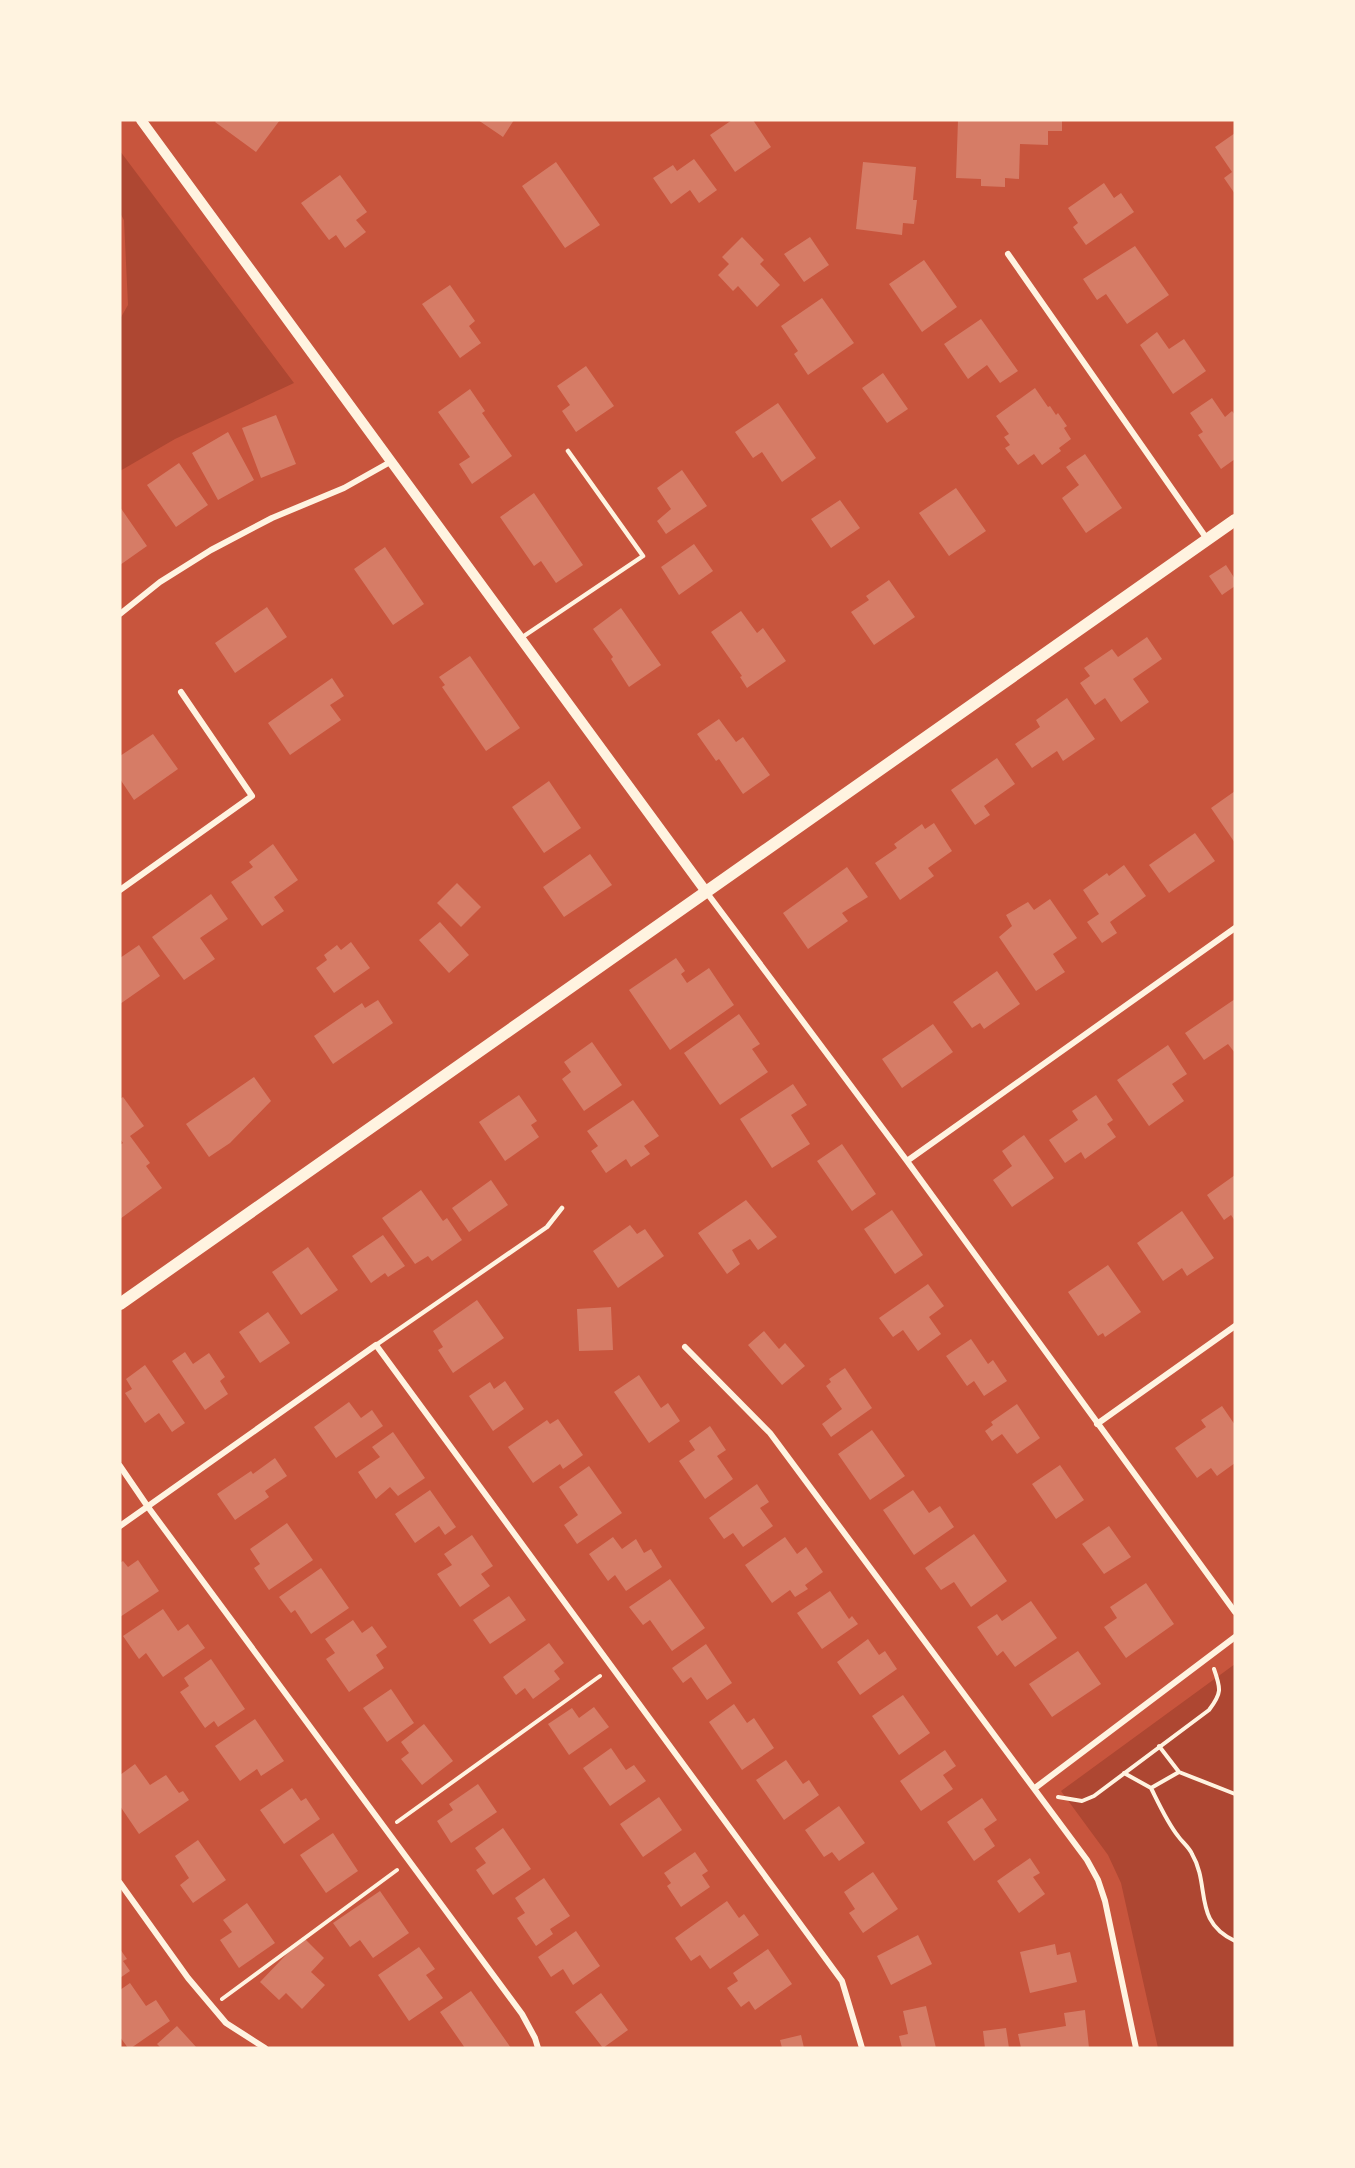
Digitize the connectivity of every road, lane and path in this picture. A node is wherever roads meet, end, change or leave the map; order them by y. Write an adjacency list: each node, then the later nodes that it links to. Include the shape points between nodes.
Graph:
1 (141, 120): 4 (street)
2 (1008, 254): 6 (street)
3 (568, 451): 8 (lane, via 643,556)
4 (392, 461): 7 (street, via 344,488 211,549 160,582); 8 (street)
5 (1235, 520): 6 (main road)
6 (1208, 539): 11 (main road)
7 (120, 615)
8 (521, 638): 11 (street)
9 (181, 692): 10 (street, via 252,796)
10 (120, 890)
11 (707, 892): 13 (street); 15 (main road)
12 (1235, 928): 13 (street)
13 (907, 1161): 19 (street)
14 (562, 1208): 17 (lane, via 547,1227)
15 (120, 1304)
16 (1235, 1326): 19 (street)
17 (376, 1345): 21 (street); 26 (street)
18 (685, 1347): 30 (street, via 770,1433)
19 (1097, 1424): 23 (street)
20 (120, 1466): 21 (street)
21 (148, 1507): 22 (street); 33 (street)
22 (120, 1526)
23 (1235, 1612)
24 (1235, 1637): 25 (street)
25 (1209, 1656): 27 (path, via 1220,1686 1219,1697 1209,1710); 30 (street)
26 (612, 1667): 33 (path); 40 (street, via 842,1982)
27 (1159, 1746): 28 (path); 29 (path)
28 (1179, 1772): 31 (path); 32 (path)
29 (1124, 1773): 30 (path, via 1082,1802); 31 (path)
30 (1035, 1788): 41 (street, via 1098,1880 1106,1901)
31 (1150, 1788): 36 (path, via 1202,1874 1203,1899 1211,1921)
32 (1235, 1794)
33 (387, 1830): 34 (street)
34 (410, 1861): 37 (path); 39 (street, via 522,2014)
35 (120, 1883): 37 (street)
36 (1235, 1941)
37 (212, 2007): 38 (street, via 226,2023)
38 (265, 2048)
39 (538, 2048)
40 (861, 2048)
41 (1136, 2048)

